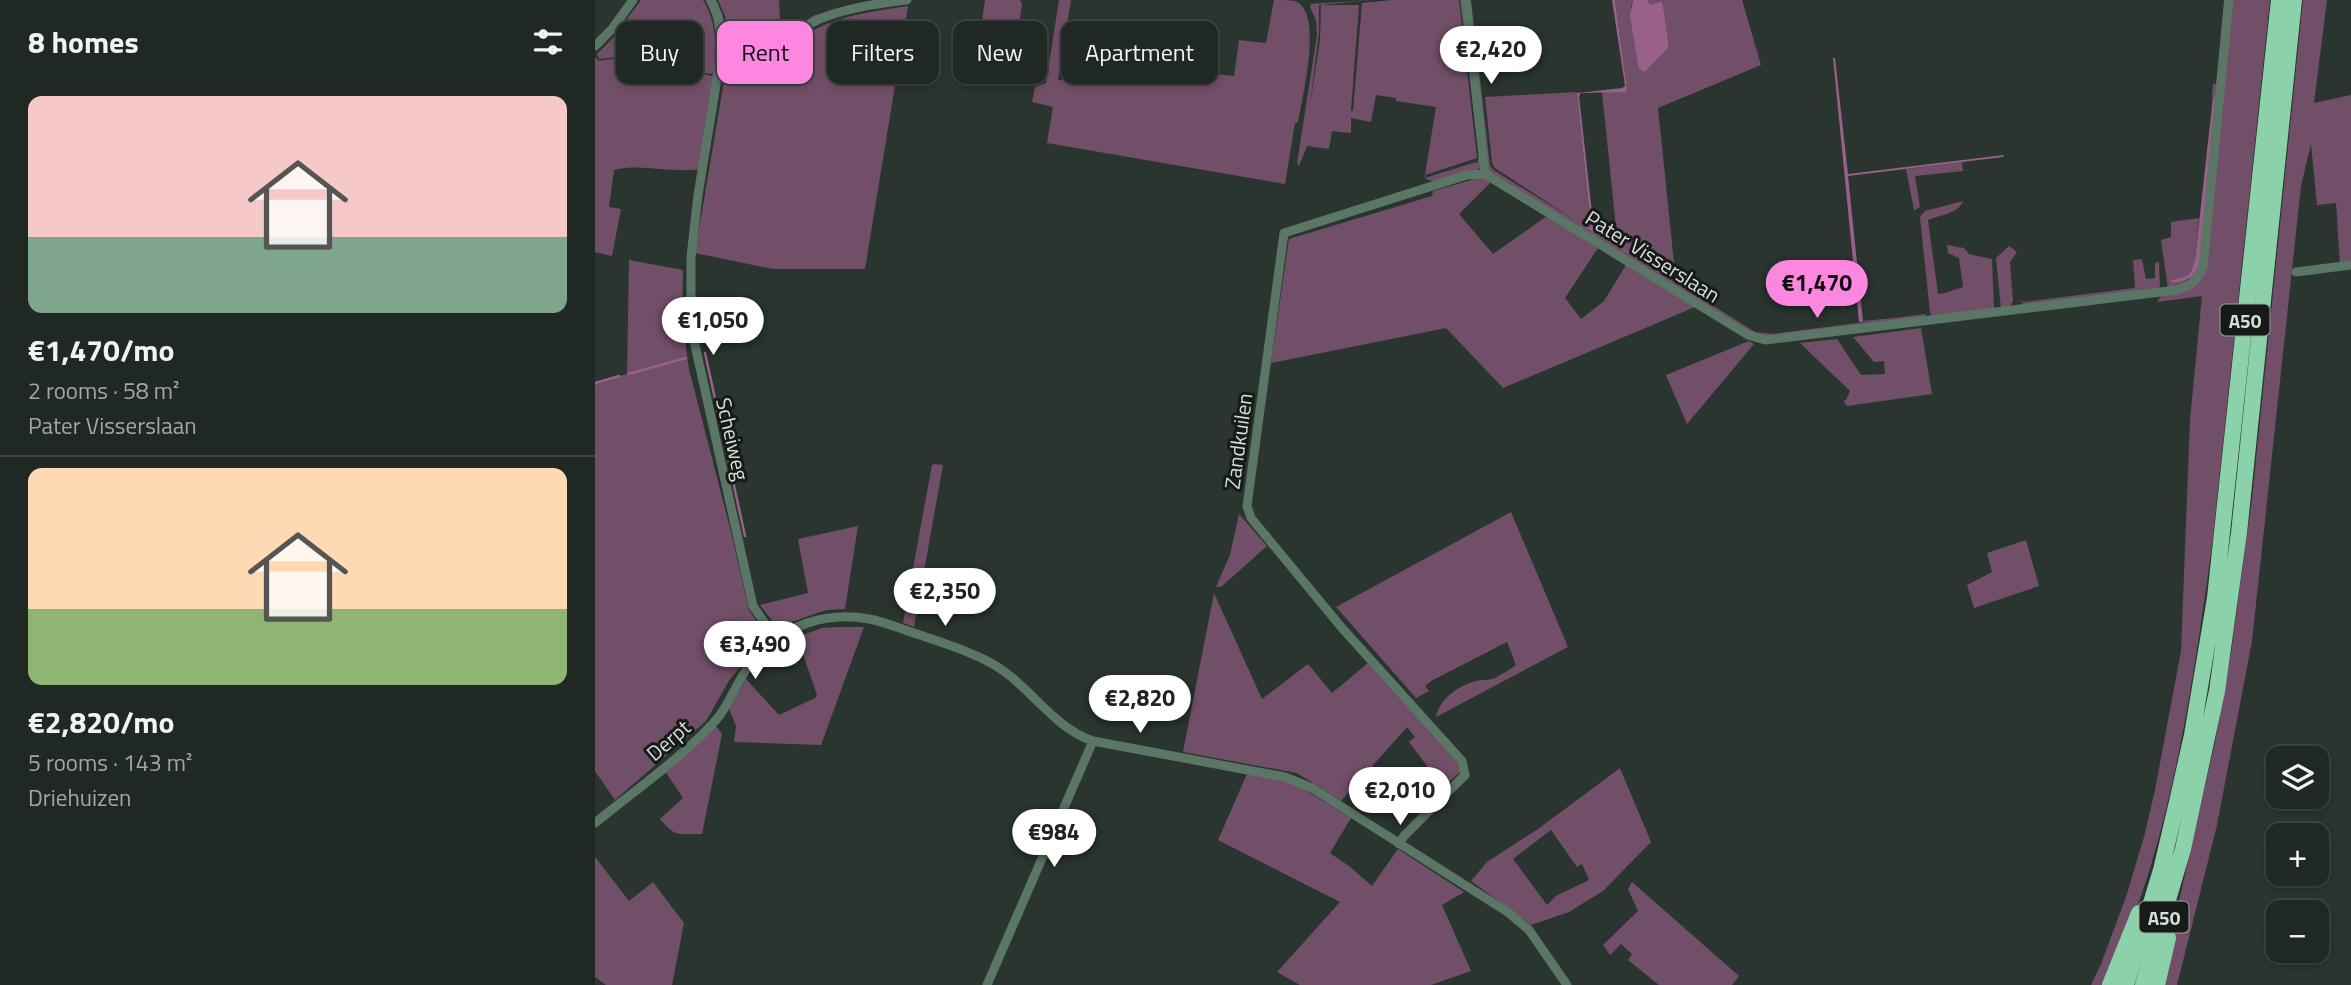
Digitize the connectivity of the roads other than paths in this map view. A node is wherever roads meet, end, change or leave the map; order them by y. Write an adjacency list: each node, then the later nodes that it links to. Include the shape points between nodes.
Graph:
1 (633, 0): 10 (street)
2 (711, 0): 8 (street, Scheiweg)
3 (907, 0): 9 (street)
4 (1466, 0): 12 (street)
5 (2229, 0): 12 (street, Pater Visserslaan, via 2203,267 2192,285 2177,290 1765,340 1748,335)
6 (2279, 0): 20 (highway, A50, via 2215,598 2192,735)
7 (2294, 0): 19 (highway, A50, via 2239,533 2217,691)
8 (719, 21)
9 (813, 25)
10 (595, 46)
11 (717, 84): 15 (street, Scheiweg, via 691,257 691,327 753,606)
12 (1485, 174): 18 (street, Zandkuilen, via 1467,175 1284,233 1247,496 1251,517 1342,628 1462,761 1465,775)
13 (2351, 265): 14 (street)
14 (2296, 272)
15 (775, 638): 16 (street, via 825,618 872,619 992,663 1066,727); 17 (street, Derpt, via 742,674 714,723)
16 (1093, 741): 18 (street, via 1292,780); 21 (street)
17 (595, 823)
18 (1398, 844): 22 (street, via 1509,913 1529,930)
19 (2183, 849): 25 (highway, A50); 26 (highway, A50, via 2182,873)
20 (2161, 870): 23 (highway, A50); 24 (highway, A50)
21 (987, 985)
22 (1567, 985)
23 (2110, 985)
24 (2126, 985)
25 (2143, 985)
26 (2157, 985)

